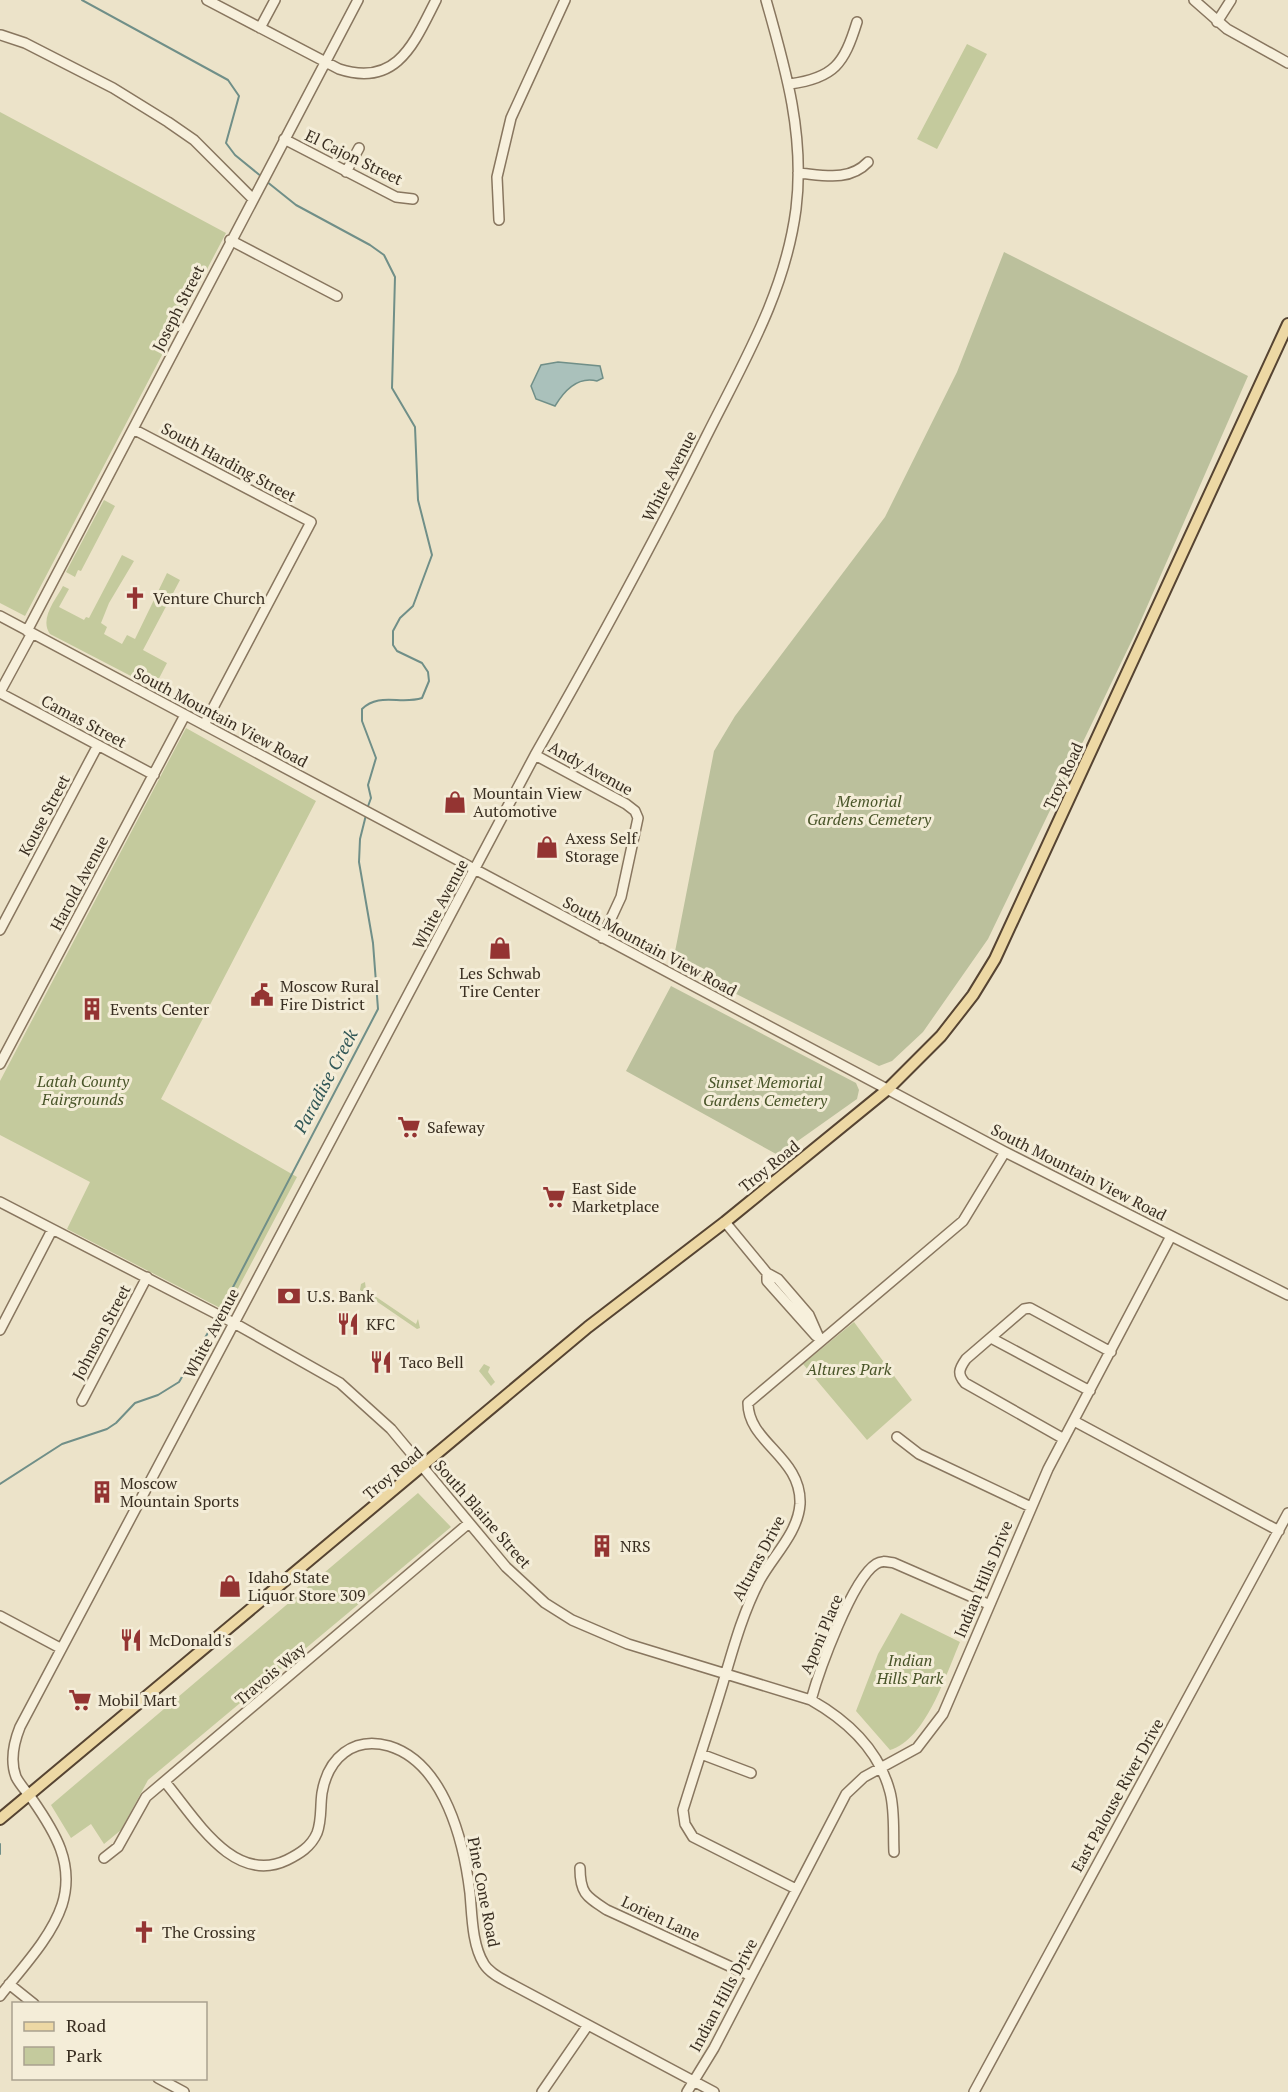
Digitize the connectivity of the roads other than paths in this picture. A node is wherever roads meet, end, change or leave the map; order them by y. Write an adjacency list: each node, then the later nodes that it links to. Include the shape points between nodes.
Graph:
1 (207, 0): 11 (street)
2 (274, 0): 11 (street)
3 (358, 0): 13 (street, Joseph Street)
4 (436, 0): 13 (street, via 408,53 392,66 357,75)
5 (565, 0): 23 (street, via 511,118 497,177)
6 (766, 0): 15 (street, White Avenue)
7 (1194, 0): 10 (street)
8 (1231, 0): 10 (street)
9 (857, 22): 15 (street, via 835,69 813,81)
10 (1217, 22): 14 (street)
11 (260, 28): 13 (street)
12 (1, 35): 21 (street, via 25,43 113,88 168,122 194,140)
13 (326, 63): 16 (street, Joseph Street)
14 (1288, 63)
15 (790, 84): 20 (street, White Avenue)
16 (284, 139): 19 (street, El Cajon Street); 21 (street, Joseph Street)
17 (359, 148): 19 (street)
18 (868, 162): 20 (street, via 859,171 844,176)
19 (346, 172): 22 (street, El Cajon Street, via 396,197)
20 (798, 173): 34 (street, White Avenue, via 786,261 757,339 605,633)
21 (253, 199): 24 (street, Joseph Street)
22 (412, 199)
23 (499, 220)
24 (230, 240): 25 (street); 27 (street, Joseph Street)
25 (337, 296)
26 (1288, 324): 40 (main road, Troy Road, via 994,959 973,995 941,1036)
27 (133, 429): 29 (street, Joseph Street); 32 (street, South Harding Street, via 311,522)
28 (0, 616): 29 (street, South Mountain View Road)
29 (29, 632): 30 (street, Joseph Street); 31 (street, South Mountain View Road)
30 (0, 693): 33 (street, Camas Street)
31 (185, 715): 32 (street, South Mountain View Road); 35 (street, Harold Avenue)
32 (204, 725): 36 (street, South Mountain View Road)
33 (98, 745): 35 (street, Camas Street); 37 (street, Kouse Street)
34 (535, 755): 36 (street, White Avenue); 38 (street, Andy Avenue, via 631,808 638,818 621,897)
35 (154, 775): 39 (street, Harold Avenue)
36 (476, 868): 38 (street, South Mountain View Road); 48 (street, White Avenue)
37 (0, 930)
38 (602, 938): 40 (street, South Mountain View Road)
39 (0, 1064)
40 (888, 1089): 41 (street, South Mountain View Road); 43 (main road, Troy Road)
41 (1005, 1152): 45 (street, South Mountain View Road); 51 (street, Alturas Drive, via 963,1221)
42 (0, 1202): 44 (street, South Blaine Street)
43 (724, 1222): 51 (street, via 767,1273 767,1281); 58 (main road, Troy Road, via 588,1328)
44 (52, 1230): 46 (street, South Blaine Street); 49 (street)
45 (1172, 1236): 47 (street, South Mountain View Road); 52 (street, Indian Hills Drive)
46 (147, 1277): 48 (street, South Blaine Street); 54 (street, Johnson Street)
47 (1288, 1295)
48 (231, 1322): 58 (street, South Blaine Street, via 340,1383 378,1416); 65 (street, White Avenue)
49 (0, 1330)
50 (991, 1338): 52 (street, via 1030,1308); 53 (street); 57 (street, via 966,1359 959,1376)
51 (820, 1340): 66 (street, Alturas Drive, via 748,1403 754,1427 792,1470 800,1504 796,1523 756,1588)
52 (1111, 1352): 53 (street, Indian Hills Drive)
53 (1090, 1391): 55 (street, Indian Hills Drive)
54 (81, 1401)
55 (1074, 1421): 57 (street, Indian Hills Drive); 62 (street)
56 (897, 1437): 59 (street, via 919,1454)
57 (1064, 1438): 59 (street, Indian Hills Drive)
58 (423, 1468): 61 (street, South Blaine Street); 72 (main road, Troy Road)
59 (1031, 1507): 63 (street, Indian Hills Drive)
60 (1288, 1513): 62 (street, East Palouse River Drive)
61 (469, 1523): 66 (street, South Blaine Street, via 506,1568 545,1603 572,1620 628,1644); 71 (street, Travois Way)
62 (1279, 1531): 89 (street, East Palouse River Drive)
63 (988, 1604): 67 (street, Aponi Place, via 894,1563 875,1564 840,1618); 69 (street, Indian Hills Drive, via 943,1714 917,1748)
64 (0, 1616): 65 (street)
65 (60, 1648): 72 (street, White Avenue, via 15,1743 16,1777)
66 (726, 1674): 67 (street, South Blaine Street); 68 (street, Alturas Drive)
67 (811, 1700): 69 (street, South Blaine Street, via 853,1730)
68 (701, 1754): 70 (street); 77 (street, Alturas Drive, via 683,1810 693,1837)
69 (882, 1769): 74 (street, South Blaine Street, via 891,1794); 77 (street, Indian Hills Drive, via 852,1786 846,1794)
70 (751, 1773)
71 (165, 1782): 75 (street, Travois Way, via 146,1797 118,1847); 82 (street, Pine Cone Road, via 222,1849 260,1867 276,1865 311,1844 321,1818 326,1776 345,1751 371,1742 410,1756 429,1774 455,1822 484,1965)
72 (29, 1796): 73 (main road, Troy Road); 79 (street, White Avenue, via 53,1829 62,1850 66,1885 62,1907 48,1932)
73 (0, 1819)
74 (894, 1852)
75 (104, 1858)
76 (580, 1868): 78 (street, Lorien Lane, via 580,1887 607,1910)
77 (796, 1888): 78 (street, Indian Hills Drive)
78 (751, 1976): 84 (street, Indian Hills Drive)
79 (9, 1984): 80 (street, White Avenue); 81 (street)
80 (0, 1996)
81 (32, 2002)
82 (588, 2025): 84 (street, Pine Cone Road); 86 (street)
83 (160, 2080): 85 (street)
84 (694, 2081): 87 (street, Indian Hills Drive); 88 (street, Pine Cone Road)
85 (184, 2092)
86 (542, 2092)
87 (687, 2092)
88 (714, 2092)
89 (974, 2092)

